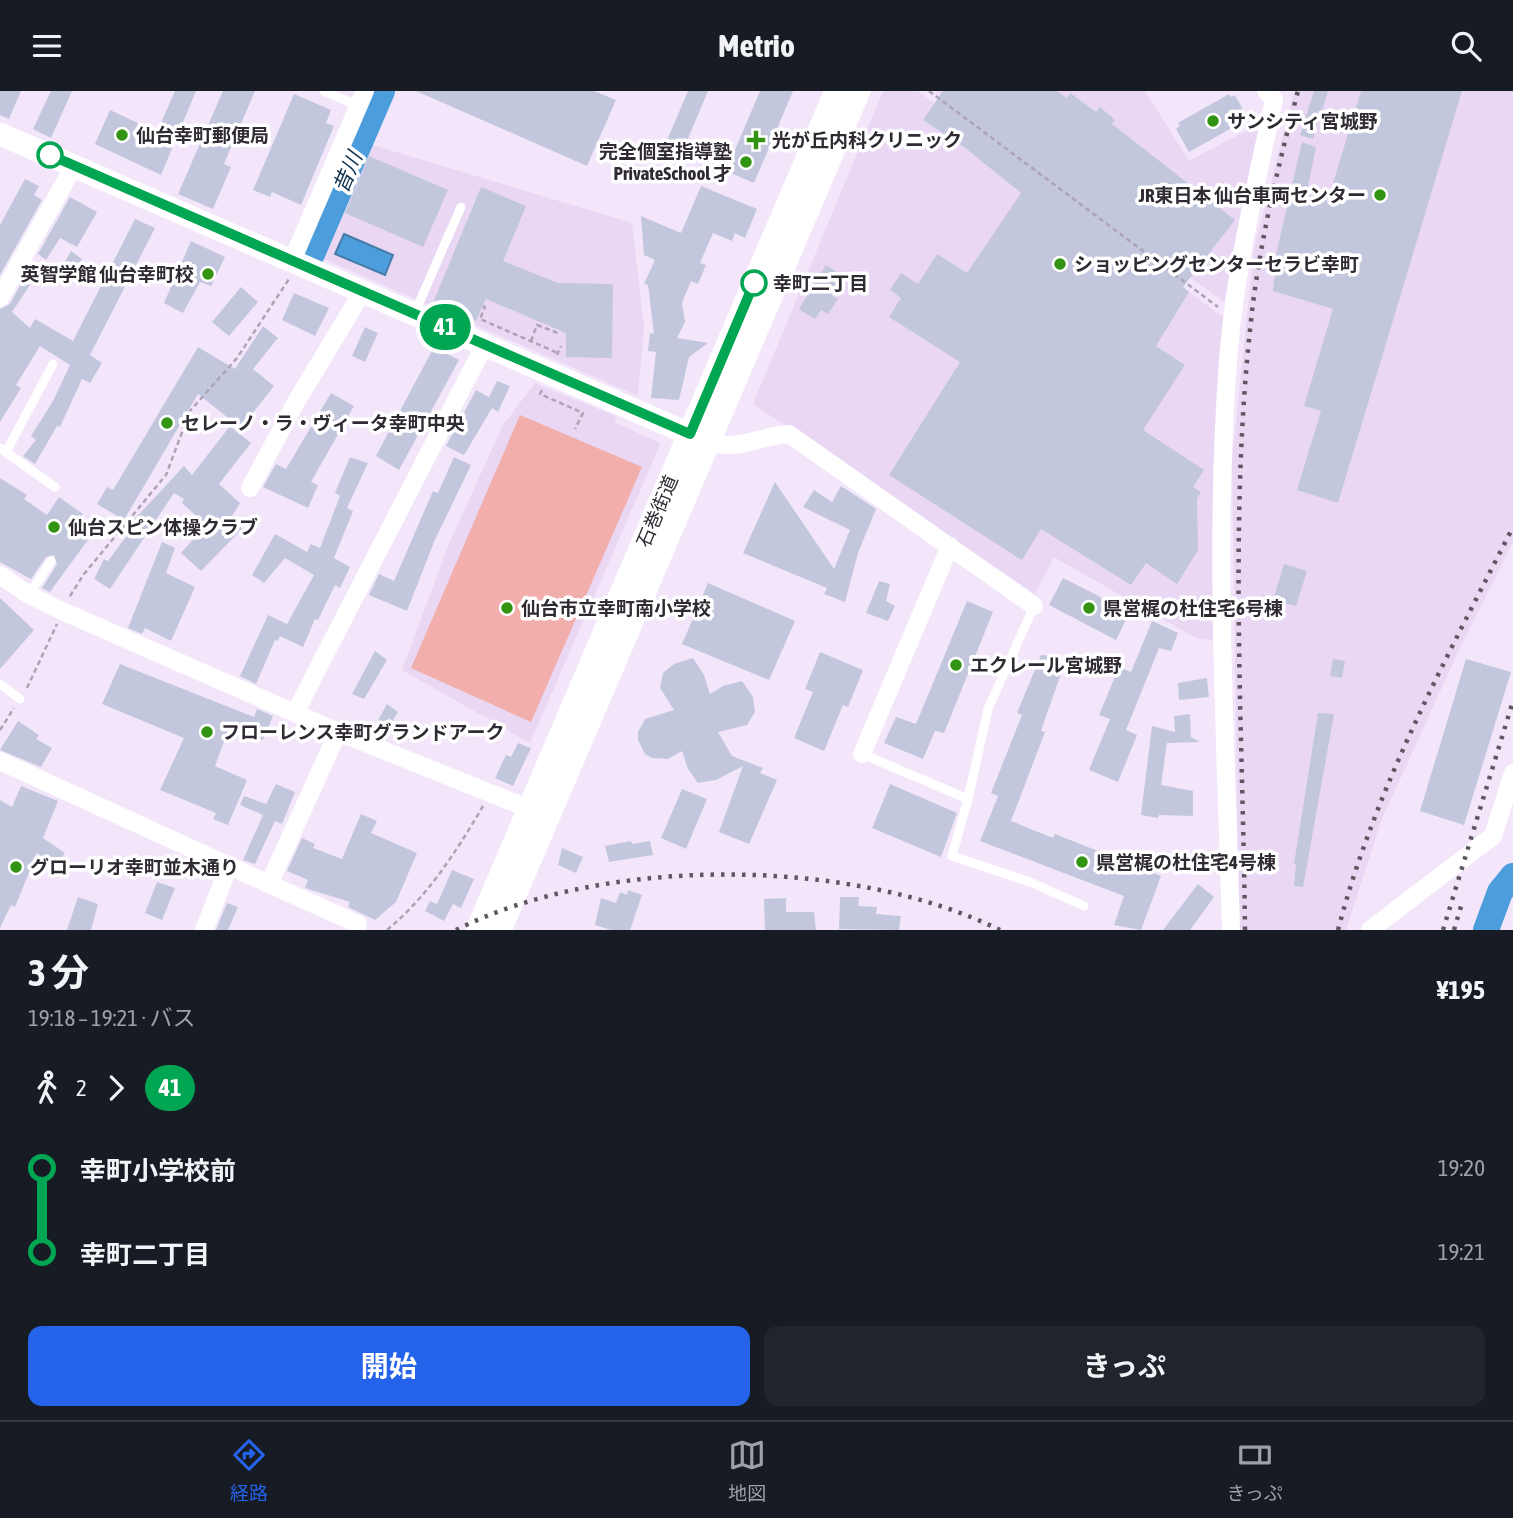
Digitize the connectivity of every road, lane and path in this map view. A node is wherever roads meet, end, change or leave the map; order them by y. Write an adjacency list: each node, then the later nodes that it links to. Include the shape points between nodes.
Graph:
1 (324, 91): 6 (lane)
2 (836, 91): 23 (street, 石巻街道)
3 (859, 91): 23 (street, 石巻街道)
4 (929, 91): 15 (path)
5 (1266, 91): 15 (street, via 1275,99)
6 (362, 99): 10 (street)
7 (0, 134): 8 (street)
8 (74, 166): 10 (street); 12 (street)
9 (461, 207): 14 (lane)
10 (292, 268): 11 (street); 32 (path, via 237,358 190,411 166,475 84,574)
11 (363, 291): 14 (street); 26 (street)
12 (0, 298)
13 (483, 306): 17 (path, via 480,319)
14 (415, 314): 18 (street)
15 (1234, 318): 52 (street, via 1221,522)
16 (558, 333): 17 (path, via 537,325)
17 (531, 341): 19 (path)
18 (485, 344): 23 (street); 35 (street)
19 (558, 353)
20 (53, 364): 24 (lane)
21 (540, 394): 22 (path, via 583,413)
22 (575, 429)
23 (700, 438): 27 (street, via 729,447 789,434); 43 (street, 石巻街道); 51 (street, 石巻街道)
24 (3, 450): 25 (lane)
25 (55, 487)
26 (250, 488)
27 (950, 546): 31 (street); 38 (street)
28 (51, 561): 30 (lane)
29 (0, 575): 30 (street)
30 (29, 595): 32 (street)
31 (1034, 607): 42 (lane, via 988,709)
32 (62, 611): 34 (path); 35 (street)
33 (0, 684): 34 (lane)
34 (20, 699): 36 (path)
35 (296, 711): 37 (street)
36 (0, 730)
37 (338, 732): 41 (street); 45 (street)
38 (862, 754): 42 (lane)
39 (0, 761): 44 (street)
40 (1513, 772): 53 (street, via 1493,836)
41 (489, 794): 43 (street); 49 (path, via 459,847 413,909)
42 (968, 799): 46 (lane, via 951,856 1030,882)
43 (530, 809): 50 (street, 石巻街道)
44 (229, 866): 45 (street); 48 (street)
45 (269, 884): 47 (street)
46 (1084, 907)
47 (358, 924)
48 (204, 930)
49 (387, 930)
50 (477, 930)
51 (500, 930)
52 (1231, 930)
53 (1370, 930)

